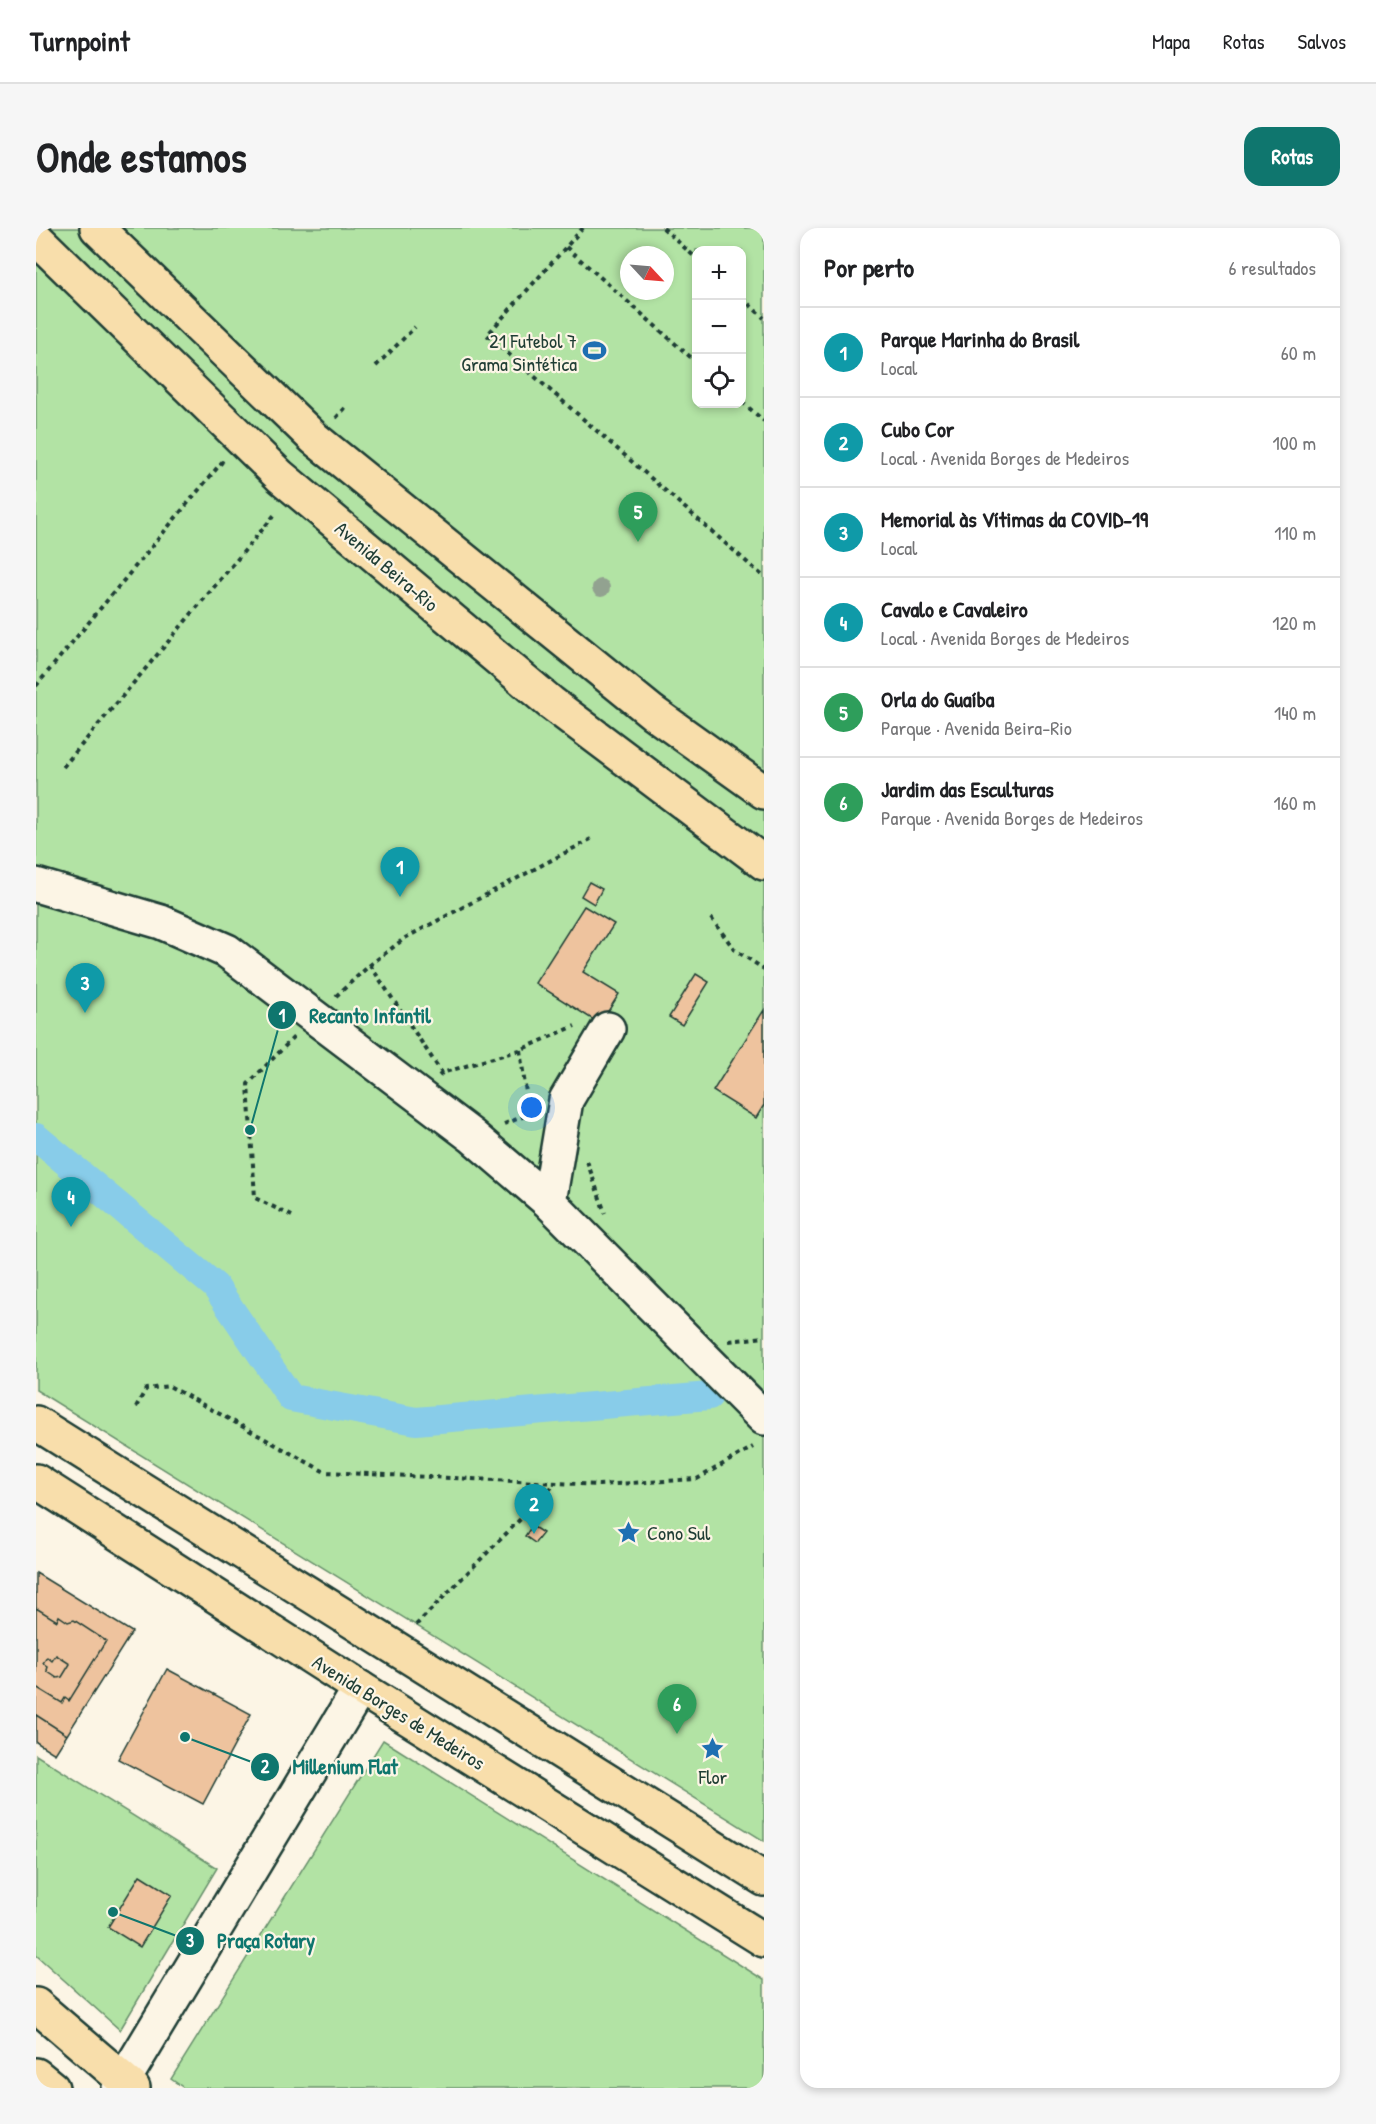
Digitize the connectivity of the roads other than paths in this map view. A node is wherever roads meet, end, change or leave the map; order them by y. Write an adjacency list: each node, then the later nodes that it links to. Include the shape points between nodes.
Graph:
1 (97, 228): 3 (main road, via 315,439 652,712)
2 (36, 238): 4 (main road, Avenida Beira-Rio, via 280,476 551,703)
3 (764, 792)
4 (764, 863)
5 (36, 885): 7 (street, via 161,921 227,951 472,1136)
6 (593, 1027): 7 (street, via 566,1100)
7 (549, 1202): 9 (street)
8 (36, 1423): 12 (main road)
9 (759, 1432)
10 (36, 1481): 11 (main road, Avenida Borges de Medeiros)
11 (360, 1688): 13 (main road, Avenida Borges de Medeiros); 16 (street)
12 (764, 1879)
13 (764, 1940)
14 (36, 2005): 16 (main road)
15 (36, 2075): 17 (main road)
16 (125, 2086)
17 (52, 2088)

